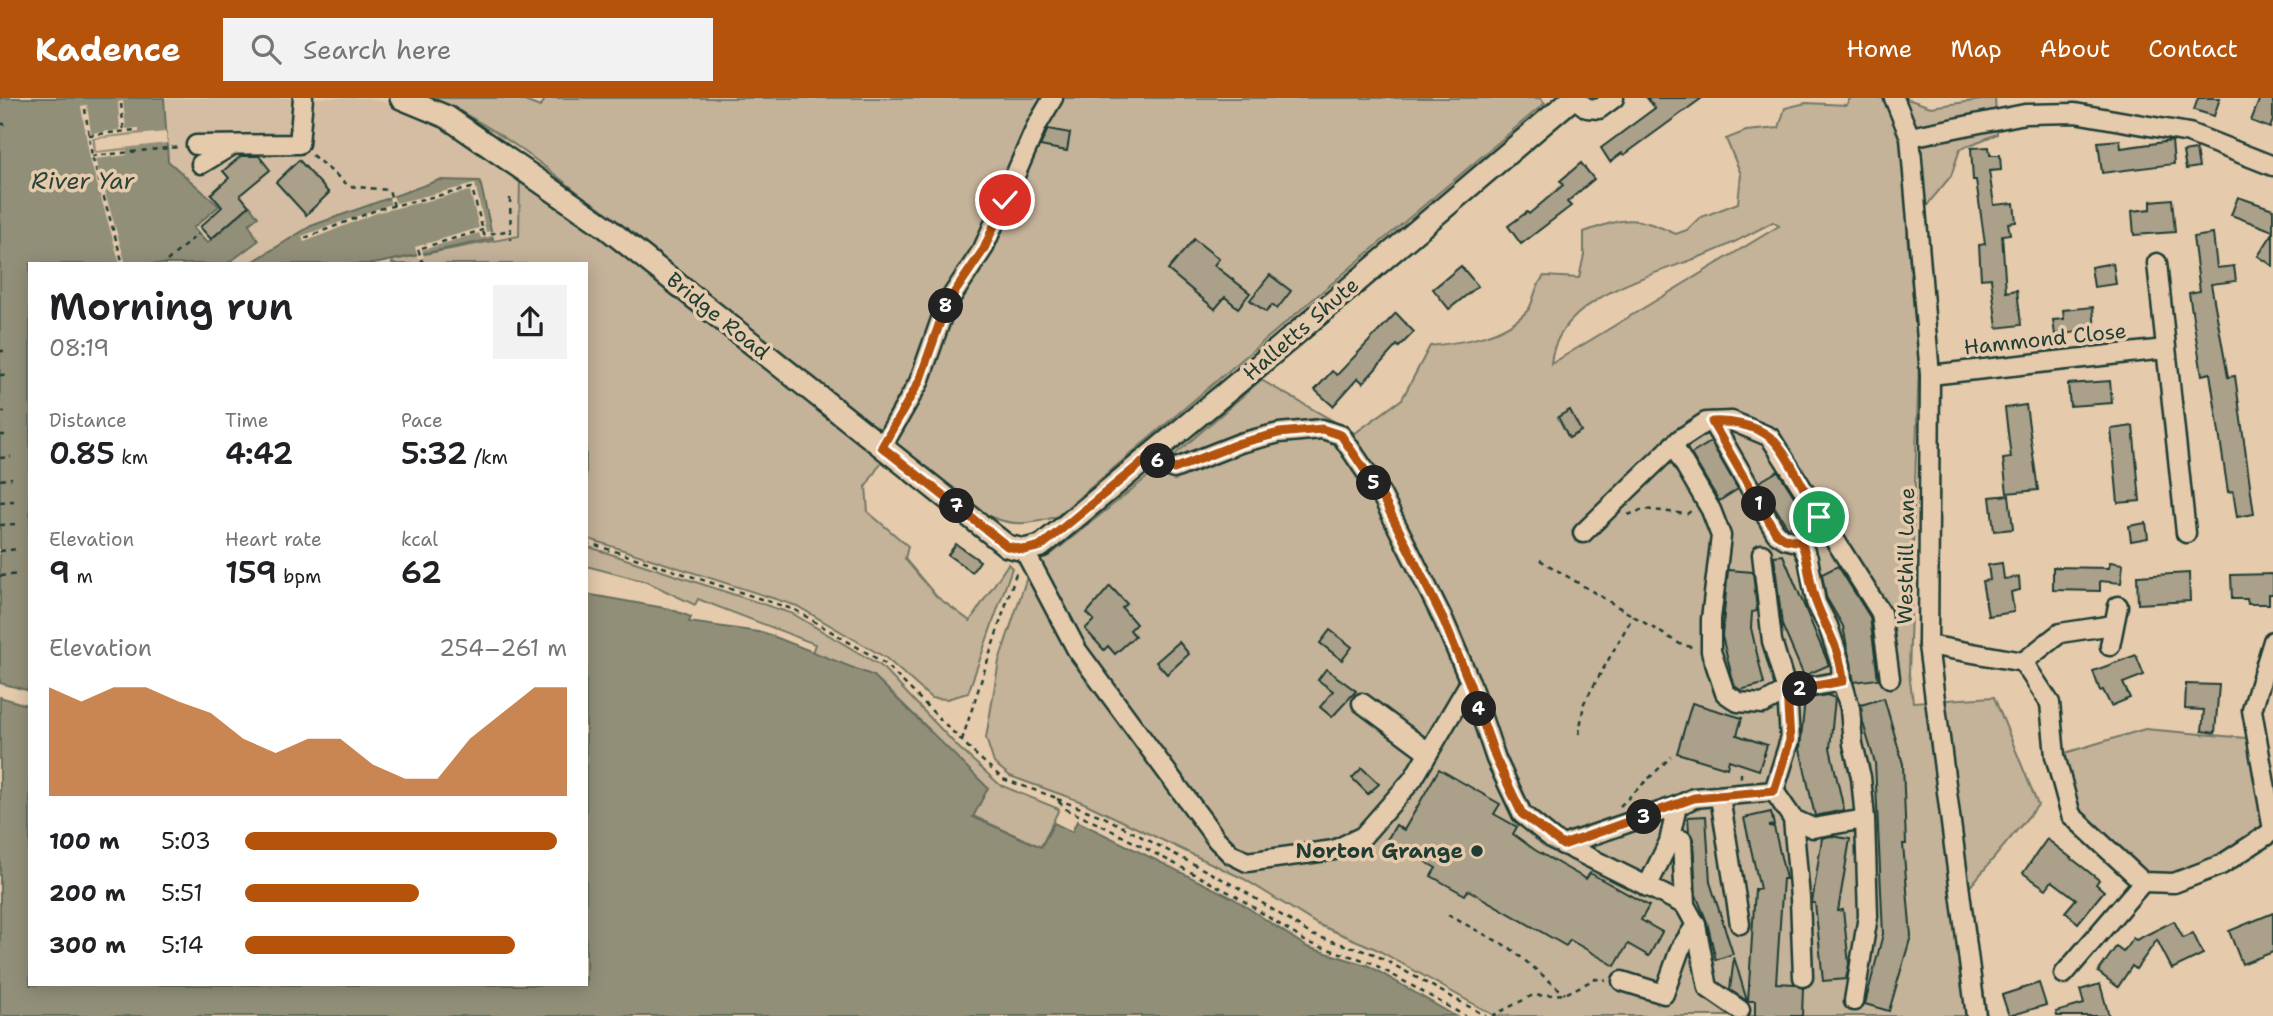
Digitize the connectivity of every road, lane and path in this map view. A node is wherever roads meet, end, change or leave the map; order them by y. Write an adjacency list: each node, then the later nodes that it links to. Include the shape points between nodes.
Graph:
1 (303, 98): 16 (street)
2 (401, 98): 42 (main road, Bridge Road, via 447,117 603,225)
3 (1052, 98): 42 (street, via 984,249 946,305 919,382)
4 (1573, 98): 5 (street, via 1599,109); 43 (main road, Halletts Shute)
5 (1614, 98)
6 (1894, 98): 14 (street, Westhill Lane)
7 (121, 104): 12 (path)
8 (85, 109): 13 (path)
9 (0, 124): 10 (path)
10 (9, 124)
11 (137, 130): 12 (path)
12 (124, 132): 13 (path)
13 (89, 135): 18 (path)
14 (1910, 137): 20 (street, via 2025,114 2075,113 2189,132); 35 (street, Westhill Lane)
15 (234, 144): 16 (street); 17 (street); 19 (street)
16 (299, 144): 22 (path, via 349,186 389,190)
17 (196, 145): 18 (path)
18 (92, 156): 29 (path)
19 (201, 164)
20 (2273, 166)
21 (510, 198): 24 (path)
22 (394, 206): 23 (path, via 472,188); 26 (path)
23 (483, 230): 24 (path, via 484,235); 30 (path, via 418,249)
24 (511, 230): 27 (path)
25 (198, 234): 28 (path)
26 (304, 238)
27 (511, 240)
28 (167, 261)
29 (122, 262)
30 (422, 262)
31 (2157, 263): 32 (street)
32 (2165, 349): 35 (street, Hammond Close); 55 (street)
33 (9, 374): 34 (path)
34 (0, 375)
35 (1930, 375): 68 (street, Westhill Lane)
36 (0, 412): 37 (path)
37 (6, 412)
38 (1712, 422): 41 (street); 72 (street, via 1732,421 1770,437 1787,460 1881,613); 73 (street, via 1776,533 1801,542)
39 (0, 435): 40 (path)
40 (9, 435)
41 (1673, 446): 48 (street); 54 (street)
42 (882, 447): 58 (main road, Bridge Road, via 1007,546)
43 (1150, 456): 58 (main road, Halletts Shute, via 1041,546); 74 (street, via 1174,469 1279,433 1322,429 1341,435 1387,505)
44 (10, 457): 45 (path)
45 (0, 458)
46 (12, 478): 47 (path)
47 (0, 480)
48 (1705, 500): 51 (path, via 1686,514 1644,509); 70 (street, via 1721,536)
49 (14, 501): 50 (path)
50 (0, 502)
51 (1619, 519)
52 (16, 524): 53 (path)
53 (0, 526)
54 (1583, 533)
55 (2186, 533)
56 (588, 542): 78 (path, via 795,610 884,663)
57 (18, 549): 59 (path)
58 (1024, 550): 78 (path); 79 (street, via 1077,650 1231,855 1247,862 1334,850 1363,836 1413,779)
59 (0, 551)
60 (1762, 554): 75 (street, via 1772,641)
61 (1540, 560): 65 (path)
62 (20, 574): 63 (path)
63 (0, 576)
64 (2118, 607): 66 (street)
65 (1633, 616): 70 (path, via 1680,644); 77 (path, via 1584,703)
66 (2113, 625): 69 (street); 71 (street, via 2060,633)
67 (2273, 641): 88 (street, via 2252,710)
68 (1928, 645): 71 (street); 106 (street, Westhill Lane)
69 (2110, 646)
70 (1711, 651): 75 (street, via 1725,693 1738,702 1763,704)
71 (2023, 662): 91 (street, via 2050,703 2055,757 2071,815)
72 (1891, 678)
73 (1843, 681): 75 (street); 87 (street)
74 (1469, 682): 79 (street); 90 (street, via 1496,759 1522,814)
75 (1787, 691): 81 (street, via 1790,740)
76 (1362, 703): 79 (street)
77 (1579, 734)
78 (961, 741): 82 (path, via 1003,779)
79 (1428, 752)
80 (1671, 757): 85 (path)
81 (1774, 791): 83 (street); 86 (street)
82 (1054, 797): 103 (path, via 1067,810 1236,895 1308,943 1370,961); 104 (path, via 1104,817 1239,888 1312,935 1374,954)
83 (1720, 797): 84 (street, via 1694,798); 95 (street)
84 (1677, 806): 90 (street); 92 (street, via 1669,842)
85 (1617, 810)
86 (1793, 819): 87 (street, via 1812,828); 98 (street)
87 (1865, 819): 101 (street, via 1868,916)
88 (2273, 830): 91 (street, via 2221,866 2174,883)
89 (1682, 840): 93 (street)
90 (1563, 845): 92 (street)
91 (2143, 883): 97 (street)
92 (1647, 887): 93 (street)
93 (1685, 905): 96 (street)
94 (1448, 915): 100 (path, via 1510,948)
95 (1740, 924)
96 (1696, 925): 99 (street, via 1680,949 1664,994); 102 (street, via 1708,988)
97 (2064, 974)
98 (1803, 976)
99 (1622, 981): 100 (path, via 1595,979)
100 (1564, 994): 105 (path, via 1531,996)
101 (1854, 1001)
102 (1740, 1010)
103 (1465, 1016)
104 (1486, 1016)
105 (1492, 1016)
106 (1976, 1016)

